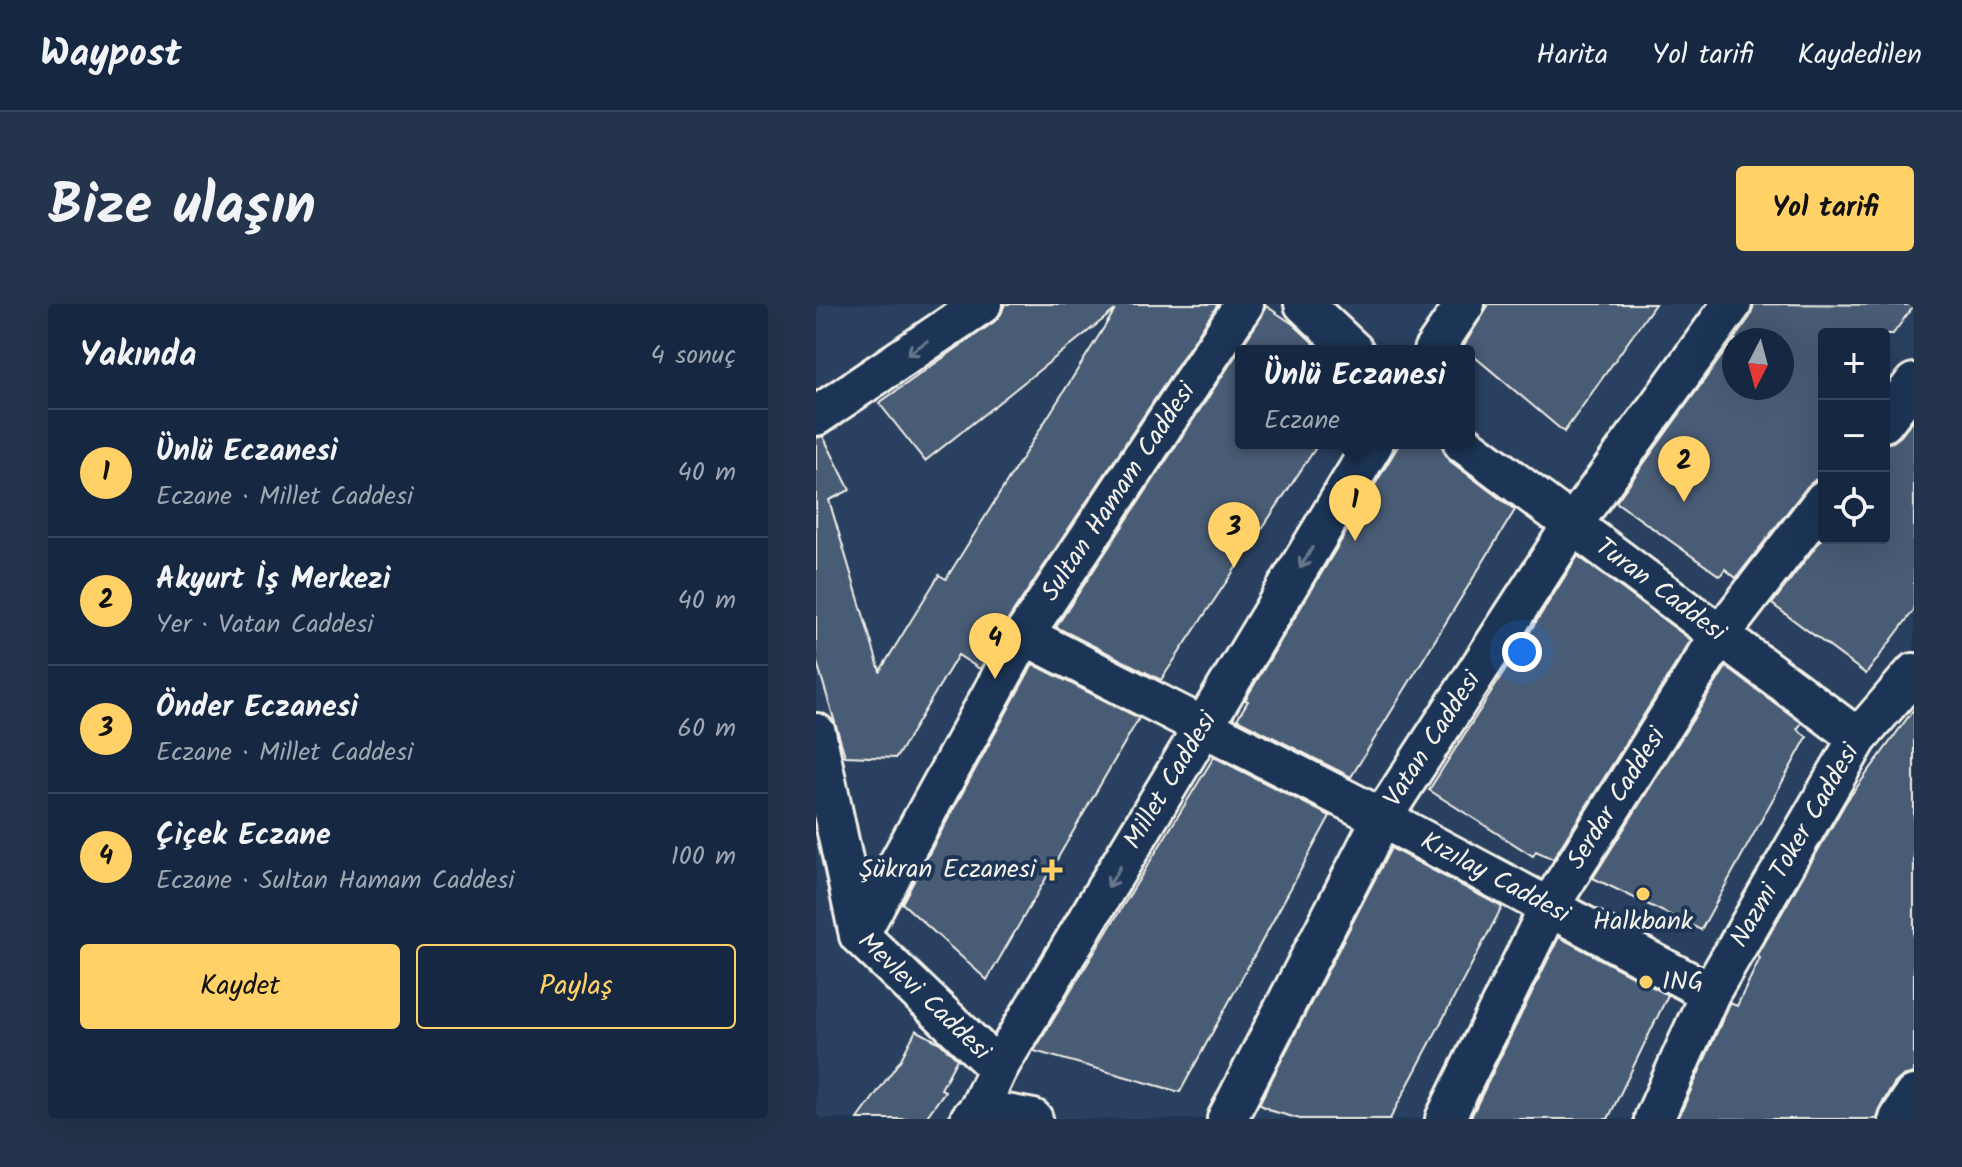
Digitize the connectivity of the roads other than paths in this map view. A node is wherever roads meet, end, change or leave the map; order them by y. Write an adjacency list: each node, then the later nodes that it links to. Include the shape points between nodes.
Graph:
1 (982, 304): 9 (street, one-way to 9)
2 (1244, 304): 15 (street, Sultan Hamam Caddesi)
3 (1304, 304): 6 (street)
4 (1465, 304): 7 (street)
5 (1732, 304): 14 (street, Vatan Caddesi)
6 (1348, 345)
7 (1437, 345)
8 (1914, 383): 10 (street)
9 (819, 408)
10 (1890, 414)
11 (1370, 449): 18 (street, Millet Caddesi, one-way to 18)
12 (1471, 449): 14 (street, Turan Caddesi)
13 (1818, 508): 16 (street, Serdar Caddesi)
14 (1572, 525): 16 (street, Turan Caddesi); 21 (street, Vatan Caddesi)
15 (1024, 635): 18 (street, Kızılay Caddesi); 23 (street, Sultan Hamam Caddesi)
16 (1720, 635): 20 (street, Turan Caddesi); 22 (street, Serdar Caddesi)
17 (1914, 673): 20 (street, Nazmi Toker Caddesi)
18 (1204, 728): 21 (street, Kızılay Caddesi); 25 (street, Millet Caddesi, one-way to 25)
19 (816, 733): 23 (street, Mevlevi Caddesi)
20 (1858, 738): 24 (street, Nazmi Toker Caddesi)
21 (1382, 818): 22 (street, Kızılay Caddesi); 29 (street, Vatan Caddesi)
22 (1549, 907): 24 (street, Kızılay Caddesi); 30 (street, Serdar Caddesi)
23 (859, 935): 25 (street, Mevlevi Caddesi)
24 (1710, 993): 31 (street, Nazmi Toker Caddesi)
25 (998, 1068): 27 (street, Millet Caddesi)
26 (1914, 1095): 32 (street)
27 (975, 1114): 28 (street)
28 (1033, 1119)
29 (1227, 1119)
30 (1445, 1119)
31 (1654, 1119)
32 (1899, 1119)

